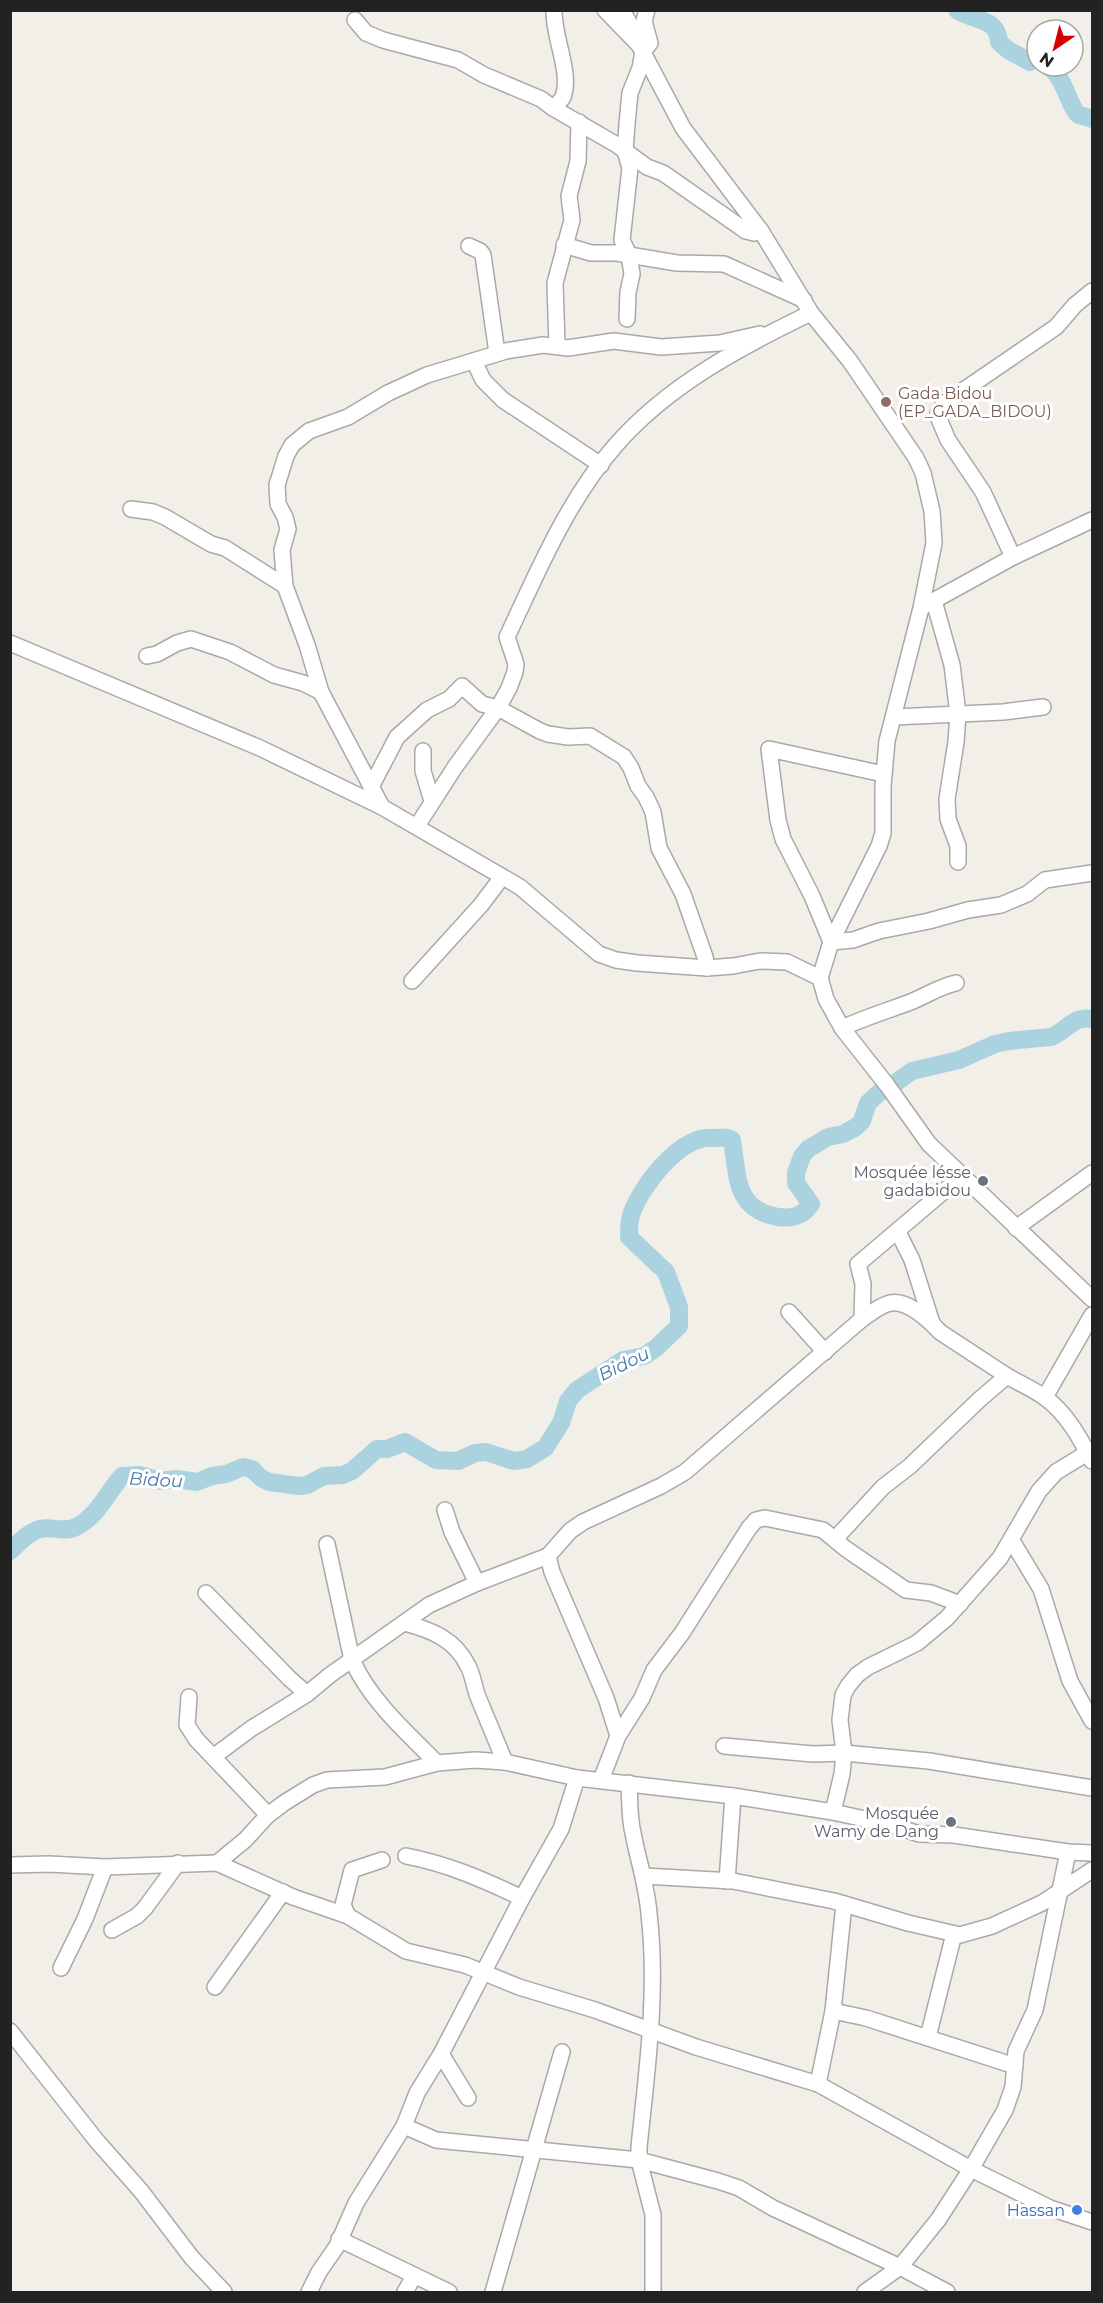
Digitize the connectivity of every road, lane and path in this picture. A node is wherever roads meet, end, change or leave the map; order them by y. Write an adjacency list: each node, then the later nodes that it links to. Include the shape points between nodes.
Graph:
1 (554, 10): 7 (street, via 554,29 565,73 563,98)
2 (605, 10): 6 (street)
3 (622, 10): 6 (street, via 640,39)
4 (647, 10): 6 (street, via 644,21 650,43)
5 (354, 20): 7 (street, via 366,33 458,60 542,99)
6 (643, 52): 9 (street, via 630,93); 10 (street, via 683,128)
7 (553, 108): 8 (street)
8 (579, 122): 9 (street); 11 (street, via 578,161 569,196 572,220)
9 (625, 151): 10 (street, via 746,231); 13 (street, via 630,168 622,240)
10 (761, 231): 15 (street)
11 (564, 245): 13 (street, via 591,253); 18 (street, via 555,284)
12 (469, 246): 19 (street, via 483,255)
13 (629, 255): 15 (street, via 677,263 724,264); 16 (street, via 632,274)
14 (1092, 291): 24 (street, via 1056,327 945,403 938,413 948,440 983,492)
15 (808, 307): 17 (street); 26 (street, via 881,404 922,473 932,511 934,543)
16 (627, 319)
17 (771, 333): 18 (street, via 720,343 661,347 614,341); 21 (street, via 678,387 639,421)
18 (557, 346): 19 (street)
19 (497, 353): 20 (street)
20 (474, 361): 21 (street, via 483,380 503,400); 25 (street, via 396,389 348,417 309,431 292,445 277,485 278,504 288,529 282,550)
21 (601, 465): 32 (street, via 552,543 507,637 515,672)
22 (131, 509): 25 (street, via 165,517 225,548)
23 (1092, 520): 24 (street)
24 (1013, 557): 26 (street)
25 (285, 586): 30 (street)
26 (927, 605): 33 (street, via 952,665); 34 (street)
27 (17, 646): 29 (street); 39 (street, via 260,748)
28 (147, 656): 30 (street, via 191,639)
29 (10, 658)
30 (321, 692): 37 (street)
31 (1043, 707): 33 (street)
32 (498, 708): 37 (street, via 482,704 460,688 397,737); 38 (street); 45 (street, via 548,734 596,738 628,762 653,812 659,848 683,894)
33 (958, 714): 34 (street); 41 (street, via 956,750 946,799)
34 (894, 717): 36 (street)
35 (423, 751): 38 (street, via 423,771)
36 (883, 774): 44 (street, via 884,833); 44 (street, via 769,749 783,839)
37 (371, 787): 39 (street)
38 (432, 801): 40 (street)
39 (382, 807): 40 (street)
40 (417, 826): 43 (street)
41 (958, 862)
42 (1092, 873): 44 (street, via 1045,880 1027,894 1001,904)
43 (502, 877): 45 (street, via 535,898 599,954 637,963); 47 (street, via 481,906)
44 (831, 942): 46 (street)
45 (707, 968): 46 (street, via 760,961 788,962)
46 (820, 978): 49 (street)
47 (412, 981)
48 (956, 983): 49 (street)
49 (842, 1028): 51 (street, via 929,1144)
50 (1092, 1173): 52 (street)
51 (963, 1175): 52 (street); 53 (street)
52 (1016, 1228): 54 (street)
53 (898, 1232): 57 (street, via 858,1264 863,1284); 58 (street, via 912,1260)
54 (1092, 1299)
55 (789, 1312): 59 (street)
56 (1092, 1315): 61 (street)
57 (862, 1319): 58 (street, via 892,1303 909,1308); 59 (street)
58 (932, 1323): 60 (street)
59 (825, 1352): 67 (street, via 685,1472 583,1522)
60 (1008, 1376): 61 (street); 64 (street, via 883,1487)
61 (1045, 1397): 62 (street)
62 (1091, 1454): 65 (street, via 1056,1472 1039,1491)
63 (445, 1510): 68 (street)
64 (835, 1539): 70 (street, via 906,1590 931,1593); 76 (street, via 805,1525 756,1520 654,1670)
65 (1012, 1541): 70 (street); 75 (street, via 1041,1589 1070,1681)
66 (327, 1544): 72 (street)
67 (548, 1556): 68 (street); 76 (street)
68 (477, 1583): 71 (street, via 429,1605)
69 (206, 1593): 73 (street)
70 (960, 1604): 78 (street, via 917,1643 868,1668 848,1686 840,1720)
71 (405, 1623): 72 (street); 80 (street, via 434,1631 461,1654)
72 (352, 1660): 73 (street); 81 (street, via 359,1677 375,1697)
73 (307, 1694): 79 (street)
74 (189, 1697): 79 (street, via 188,1725)
75 (1092, 1721)
76 (618, 1736): 83 (street)
77 (724, 1746): 78 (street)
78 (844, 1753): 85 (street, via 929,1761); 87 (street)
79 (213, 1757): 88 (street)
80 (505, 1762): 81 (street); 82 (street)
81 (437, 1763): 88 (street, via 385,1777 327,1780)
82 (577, 1778): 83 (street); 102 (street, via 561,1829)
83 (601, 1780): 84 (street)
84 (629, 1783): 86 (street); 98 (street, via 632,1832)
85 (1092, 1788)
86 (733, 1796): 87 (street); 99 (street)
87 (833, 1812): 89 (street, via 919,1834 954,1834)
88 (268, 1815): 94 (street)
89 (1068, 1852): 90 (street); 100 (street)
90 (1092, 1853)
91 (406, 1856): 102 (street, via 453,1868)
92 (382, 1860): 104 (street, via 352,1870 343,1905)
93 (178, 1863): 94 (street); 96 (street); 105 (street, via 146,1908)
94 (217, 1863): 101 (street)
95 (10, 1865): 96 (street)
96 (105, 1867): 107 (street)
97 (1092, 1870): 100 (street)
98 (644, 1876): 99 (street); 111 (street, via 650,1915)
99 (727, 1881): 103 (street)
100 (1060, 1890): 106 (street, via 1042,1903 992,1926 975,1933); 116 (street, via 1035,2010 1016,2051)
101 (283, 1892): 104 (street); 109 (street)
102 (522, 1898): 108 (street)
103 (844, 1904): 106 (street); 110 (street)
104 (348, 1916): 108 (street, via 406,1951)
105 (112, 1930)
106 (954, 1934): 113 (street)
107 (61, 1968)
108 (485, 1971): 111 (street, via 519,1987); 115 (street)
109 (215, 1987)
110 (833, 2011): 113 (street); 117 (street)
111 (651, 2029): 117 (street, via 696,2047); 121 (street)
112 (10, 2031): 127 (street, via 192,2258)
113 (928, 2037): 116 (street)
114 (562, 2052): 120 (street)
115 (441, 2054): 118 (street); 119 (street, via 417,2093)
116 (1015, 2066): 122 (street, via 1011,2096)
117 (819, 2084): 122 (street)
118 (468, 2098)
119 (404, 2126): 120 (street, via 436,2140); 124 (street, via 367,2183)
120 (535, 2150): 121 (street); 131 (street)
121 (639, 2160): 125 (street, via 739,2188); 132 (street, via 653,2215)
122 (971, 2169): 123 (street, via 1050,2208); 125 (street, via 938,2220)
123 (1092, 2222)
124 (339, 2239): 126 (street); 128 (street)
125 (900, 2267): 133 (street); 134 (street)
126 (414, 2276): 129 (street); 130 (street)
127 (224, 2292)
128 (309, 2292)
129 (405, 2292)
130 (449, 2292)
131 (493, 2292)
132 (653, 2292)
133 (865, 2292)
134 (947, 2292)

